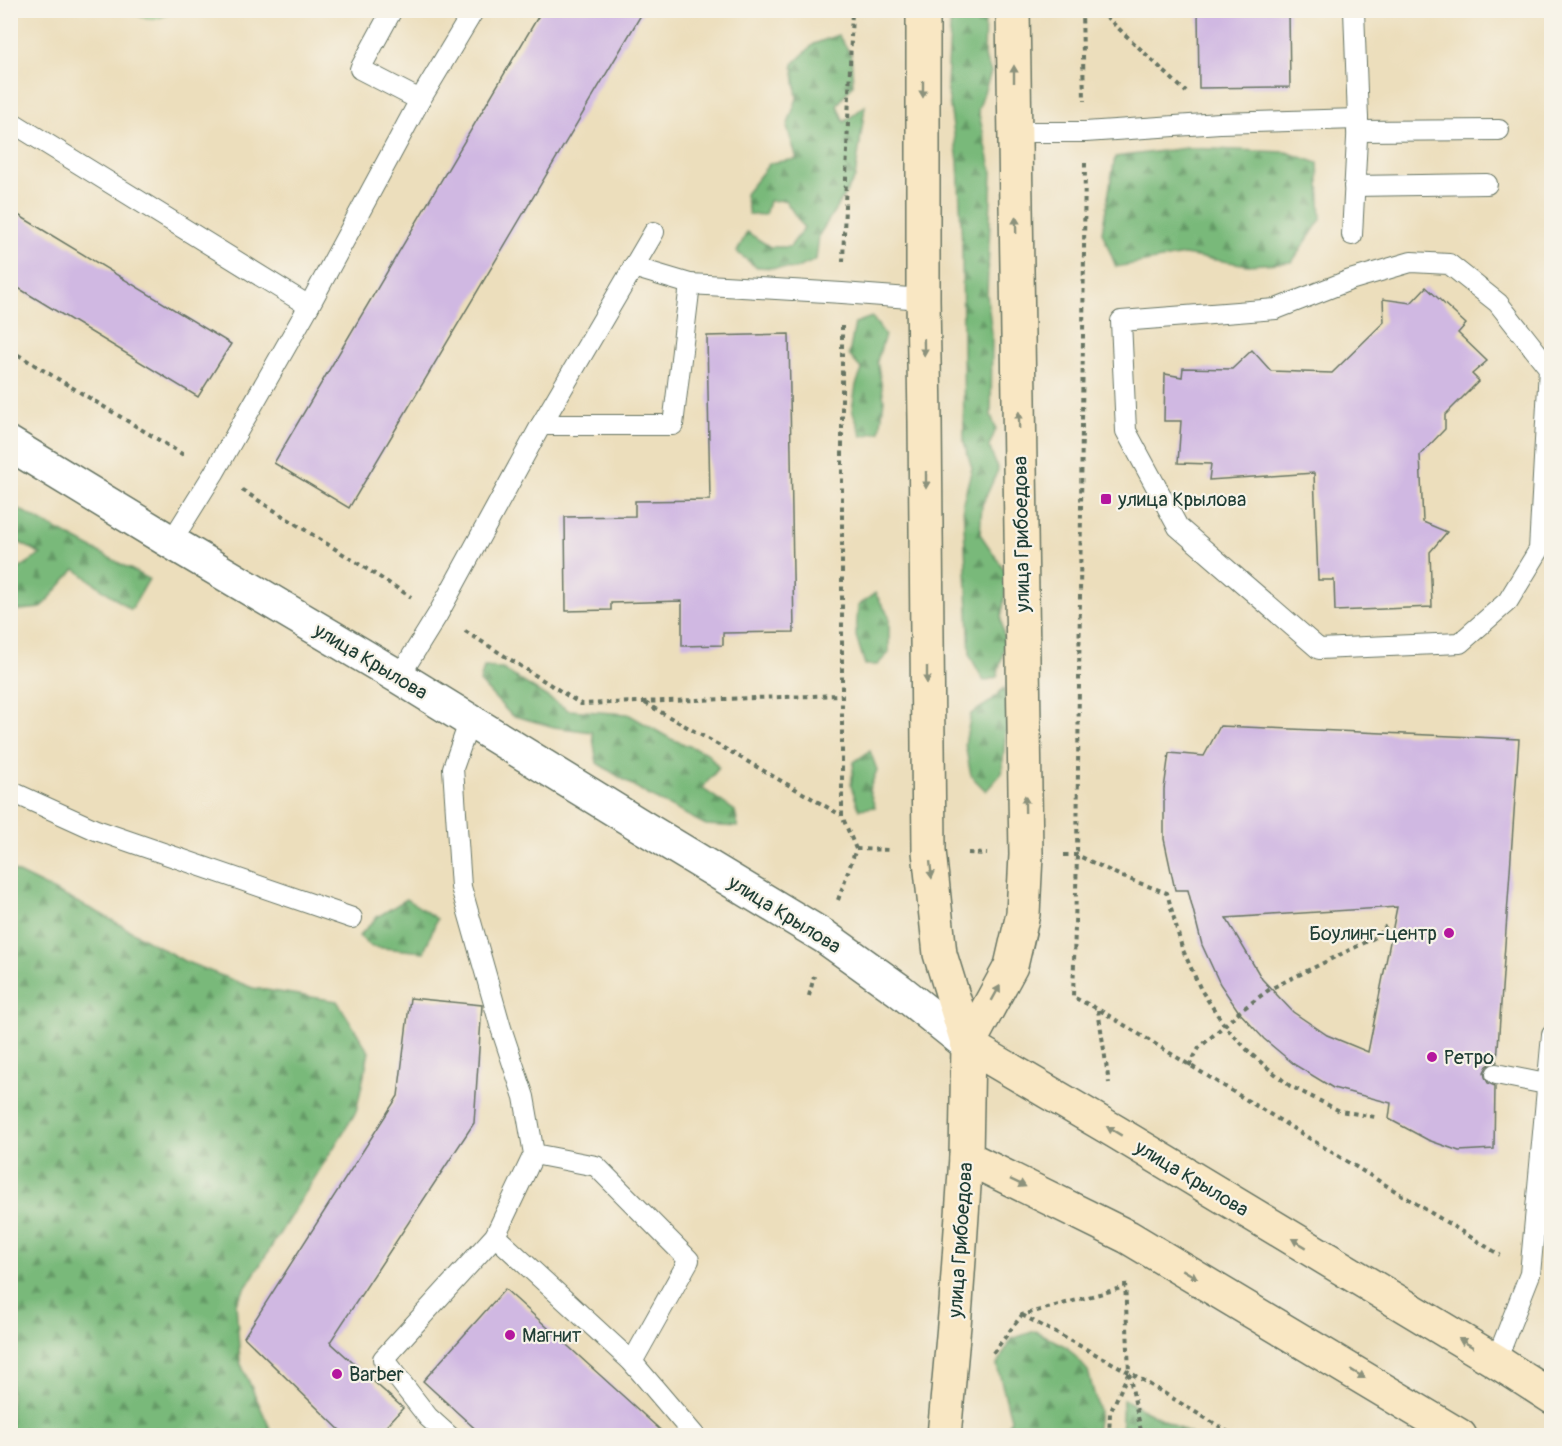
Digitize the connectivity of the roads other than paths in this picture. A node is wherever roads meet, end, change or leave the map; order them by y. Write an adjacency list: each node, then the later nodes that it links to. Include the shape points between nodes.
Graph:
1 (392, 10): 6 (lane, via 360,69)
2 (474, 10): 6 (lane)
3 (923, 10): 17 (main road, улица Грибоедова, one-way to 17)
4 (1013, 10): 10 (main road, улица Грибоедова, one-way to 4)
5 (1354, 10): 8 (lane)
6 (420, 100): 18 (lane)
7 (10, 121): 18 (lane)
8 (1357, 125): 9 (lane); 10 (lane, via 1220,123 1085,132); 12 (lane)
9 (1499, 130)
10 (1015, 132): 28 (main road, улица Грибоедова, one-way to 10, via 1011,966 1023,914 1026,855)
11 (1487, 184): 12 (lane)
12 (1354, 186): 14 (lane)
13 (654, 232): 15 (lane)
14 (1352, 235)
15 (633, 267): 16 (lane); 19 (lane)
16 (690, 284): 17 (lane); 19 (lane, via 672,426)
17 (922, 299): 28 (main road, улица Грибоедова, one-way to 28, via 929,850 940,954)
18 (309, 306): 21 (lane)
19 (541, 424): 23 (lane, via 438,614)
20 (10, 444): 21 (street, улица Крылова)
21 (171, 542): 23 (street, улица Крылова)
22 (1545, 551): 22 (lane, via 1508,600 1460,643 1319,649 1178,527 1126,431 1121,321 1276,309 1350,279 1411,262 1449,264 1498,303 1549,368)
23 (399, 677): 24 (street, улица Крылова)
24 (470, 720): 28 (street, улица Крылова, via 825,937); 31 (lane, via 453,768 461,887 524,1097)
25 (10, 791): 26 (lane, via 96,830)
26 (352, 918)
27 (1551, 1035): 30 (lane)
28 (968, 1045): 32 (main road, улица Грибоедова); 34 (main road, улица Крылова, one-way to 28)
29 (1496, 1074): 30 (lane)
30 (1546, 1084): 34 (lane, via 1530,1274)
31 (534, 1154): 33 (lane); 35 (lane, via 596,1166 689,1260)
32 (966, 1157): 39 (main road, улица Грибоедова); 40 (main road, one-way to 40, via 1128,1237)
33 (495, 1236): 35 (lane); 37 (lane, via 383,1359)
34 (1496, 1361): 36 (main road, улица Крылова)
35 (632, 1362): 38 (lane)
36 (1551, 1397)
37 (449, 1436)
38 (695, 1436)
39 (944, 1436)
40 (1460, 1436)

